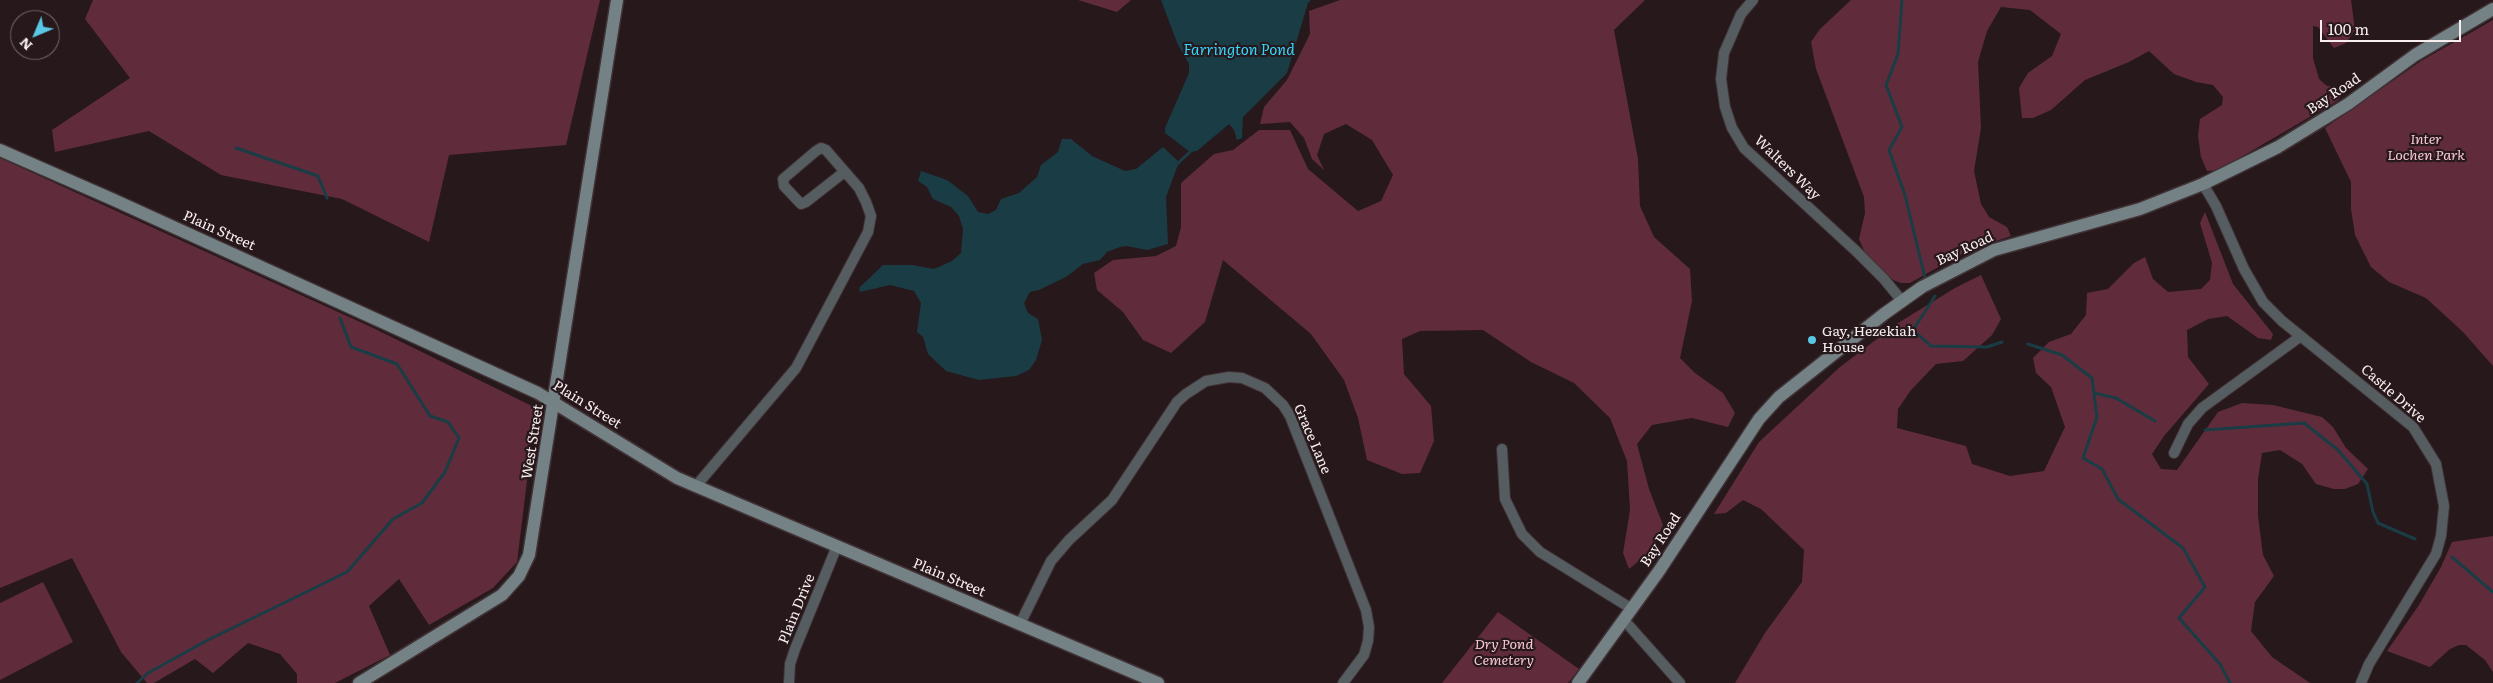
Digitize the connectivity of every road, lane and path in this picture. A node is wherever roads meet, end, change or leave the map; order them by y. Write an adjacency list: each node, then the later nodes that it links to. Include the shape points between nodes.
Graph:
1 (617, 0): 9 (street, West Street)
2 (1753, 0): 7 (street, Walters Way, via 1741,14 1724,53 1722,79 1725,107 1732,128 1744,148 1856,251)
3 (2493, 9): 6 (street, Bay Road, via 2415,55 2295,138)
4 (0, 150): 9 (street, Plain Street, via 295,281)
5 (844, 173): 5 (street, via 803,203 796,201 782,181 784,176 821,148); 12 (street, via 859,188 871,216 861,250 796,368)
6 (2203, 184): 7 (street, Bay Road, via 2140,209 1994,250 1947,273); 8 (street, Castle Drive, via 2259,296 2275,315)
7 (1902, 301): 14 (street, Bay Road, via 1779,397 1759,419)
8 (2301, 336): 11 (street, via 2202,408 2188,424); 22 (street, Castle Drive, via 2413,427 2431,452 2443,491 2443,521 2433,562)
9 (555, 402): 12 (street, Plain Street, via 661,469); 16 (street, West Street, via 532,544 519,576 502,595)
10 (1502, 450): 14 (street, via 1506,499 1514,523 1522,534 1540,552)
11 (2174, 453)
12 (696, 486): 13 (street, Plain Street)
13 (837, 546): 15 (street, Plain Street); 17 (street, Plain Drive, via 795,649)
14 (1628, 615): 20 (street, Bay Road); 21 (street)
15 (1020, 624): 18 (street, Plain Street); 19 (street, Grace Lane, via 1051,561 1125,484 1177,402 1206,381 1242,378 1265,388 1290,416 1366,610 1369,627 1364,655)
16 (359, 683)
17 (789, 683)
18 (1158, 683)
19 (1344, 683)
20 (1578, 683)
21 (1680, 683)
22 (2361, 683)

